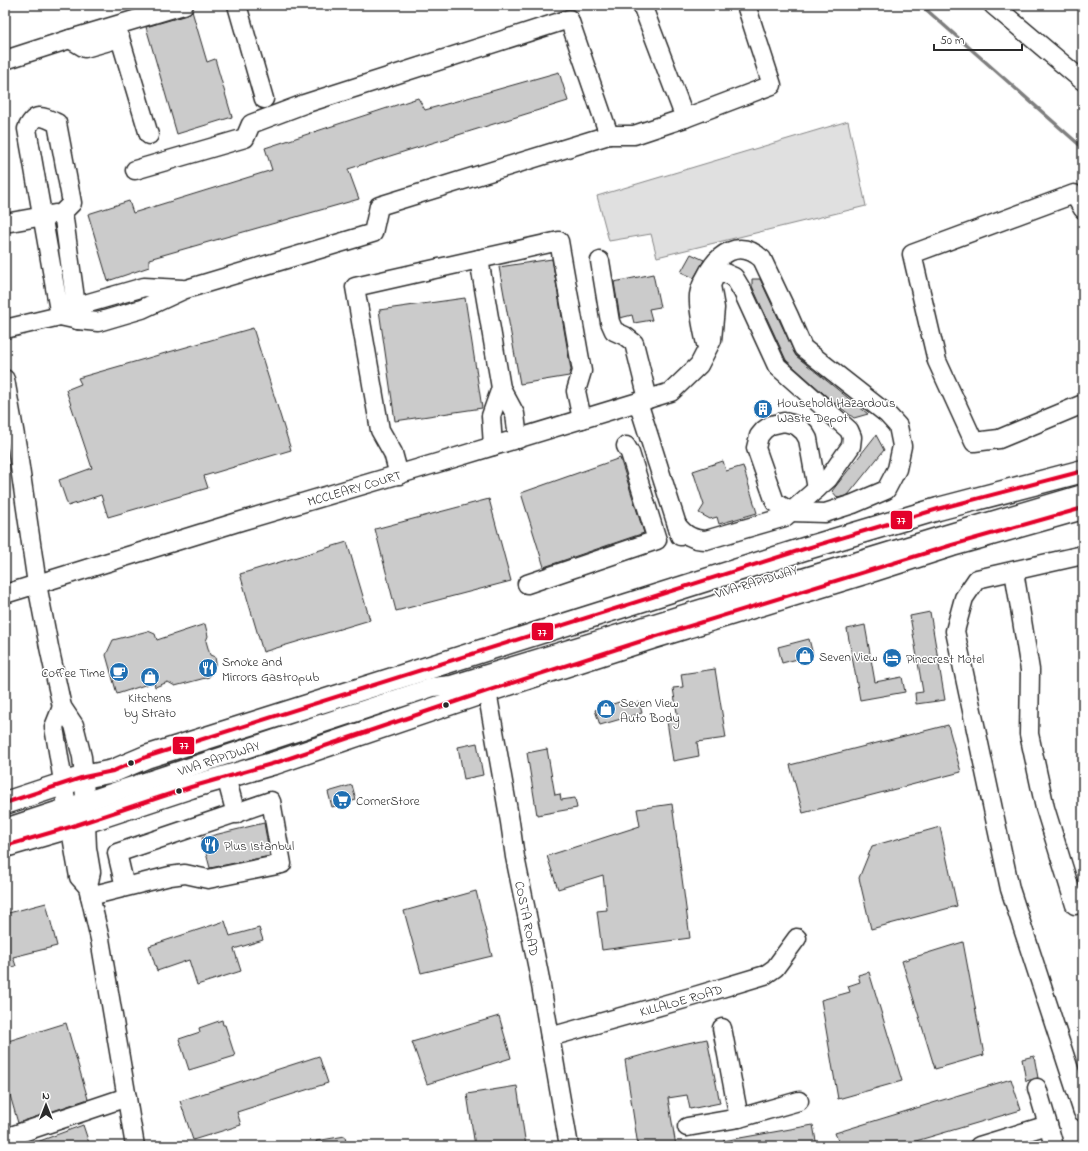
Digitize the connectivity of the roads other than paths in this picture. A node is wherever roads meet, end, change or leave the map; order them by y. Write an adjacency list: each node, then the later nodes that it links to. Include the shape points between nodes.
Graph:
1 (184, 5): 6 (street)
2 (238, 5): 9 (street)
3 (642, 5): 10 (street)
4 (746, 5): 10 (street, via 772,85)
5 (993, 5): 8 (street)
6 (70, 39): 7 (street); 11 (street, via 85,48 120,38)
7 (5, 60)
8 (1083, 81)
9 (264, 99)
10 (685, 118): 12 (street, via 634,135)
11 (149, 135)
12 (609, 135): 13 (street, via 569,19 304,104 251,124 245,138); 21 (street, via 378,206 373,233 183,290 144,287 85,304)
13 (135, 170)
14 (1083, 209): 27 (street, via 1074,194 912,254 937,361 974,442 999,439)
15 (63, 212): 16 (street); 16 (street, via 72,203 57,123 38,117 32,120 27,129); 21 (street)
16 (43, 216): 17 (street); 20 (street)
17 (5, 224)
18 (479, 259): 25 (street); 28 (street, via 559,241 582,371 576,391); 34 (street, via 355,287 380,430 393,453)
19 (600, 261): 26 (street, via 610,322 614,331 634,343)
20 (60, 316): 21 (street); 22 (street)
21 (78, 320)
22 (5, 329)
23 (707, 348): 26 (street, MCCLEARY COURT, via 699,365 671,392); 36 (street, via 714,329 715,308 711,285 715,276 725,273 734,277 777,366 849,430 852,437 851,446 828,479); 40 (street, via 699,294 710,268 723,255 734,250 744,249 755,253 762,259 803,348 887,414 898,426 902,446 897,469 886,490)
24 (5, 379): 32 (street)
25 (501, 388): 29 (street, via 515,414); 30 (street, via 491,416)
26 (643, 400): 28 (street, MCCLEARY COURT); 41 (street)
27 (1083, 404)
28 (582, 419): 29 (street, MCCLEARY COURT)
29 (518, 439): 30 (street, MCCLEARY COURT)
30 (493, 446): 34 (street, MCCLEARY COURT)
31 (626, 446): 45 (street, via 657,540)
32 (11, 449): 44 (street)
33 (1083, 471): 50 (main road, via 938,509 804,549 146,757 113,771)
34 (398, 475): 44 (street, MCCLEARY COURT)
35 (1083, 485): 47 (street, VIVA RAPIDWAY, via 783,572 451,674)
36 (817, 489): 39 (street); 39 (street, via 808,439 804,432 784,422 764,430 759,436 756,448 760,461 775,502)
37 (1083, 494): 47 (street, VIVA RAPIDWAY, via 451,685)
38 (1083, 508): 48 (main road, via 952,545)
39 (791, 512): 40 (street); 41 (street, via 785,517 706,540 690,537)
40 (825, 513): 41 (street, via 708,550 692,549 682,544)
41 (678, 525)
42 (1083, 555): 43 (street)
43 (1014, 571): 60 (street, via 1030,670 1029,734 1045,808); 67 (street, via 977,579 964,598 956,631 1010,890)
44 (37, 584): 46 (street, MCCLEARY COURT); 49 (street)
45 (527, 584)
46 (5, 594)
47 (433, 687): 55 (street, VIVA RAPIDWAY)
48 (487, 691): 51 (main road, via 275,763); 63 (street, COSTA ROAD, via 515,857)
49 (62, 707): 50 (street, via 74,725); 52 (street, via 54,726)
50 (84, 777): 52 (main road); 55 (street)
51 (226, 777): 54 (street); 55 (main road)
52 (63, 784): 53 (main road); 55 (street)
53 (5, 803)
54 (236, 814): 58 (street, via 117,854); 58 (street, via 271,801 282,864 208,880 185,874)
55 (77, 815): 56 (street, VIVA RAPIDWAY); 57 (main road); 59 (street, via 79,877)
56 (5, 828)
57 (5, 846)
58 (125, 887): 59 (street)
59 (89, 891): 65 (street, via 100,939)
60 (1075, 905)
61 (797, 938): 63 (street, KILLALOE ROAD, via 775,968 765,974)
62 (722, 1028): 68 (street)
63 (550, 1037): 73 (street, COSTA ROAD)
64 (1037, 1088): 69 (street)
65 (127, 1097): 71 (street); 72 (street)
66 (799, 1101): 68 (street)
67 (1083, 1112)
68 (739, 1118): 70 (street)
69 (1048, 1125): 74 (street); 75 (street)
70 (687, 1127)
71 (5, 1138)
72 (135, 1146)
73 (569, 1146)
74 (979, 1146)
75 (1054, 1146)

